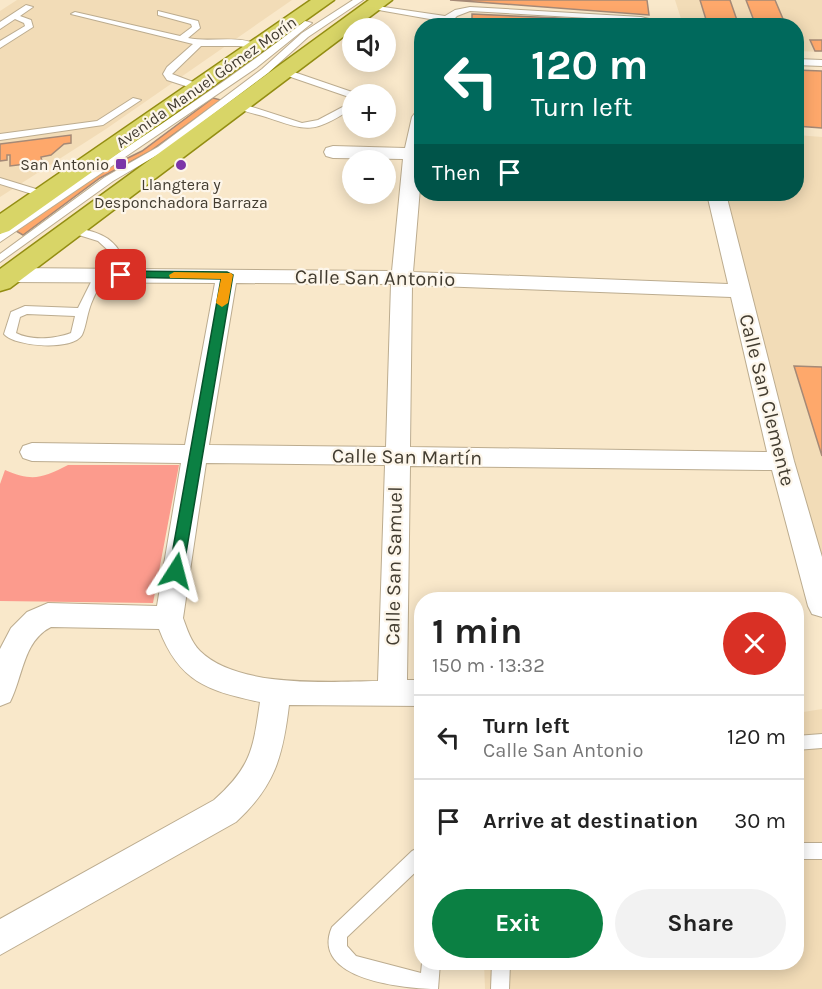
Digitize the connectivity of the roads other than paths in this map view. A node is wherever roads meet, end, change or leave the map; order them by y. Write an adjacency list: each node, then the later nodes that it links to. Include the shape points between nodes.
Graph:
1 (324, 0): 15 (main road, Avenida Manuel Gómez Morín)
2 (342, 0): 33 (lane, via 156,134)
3 (371, 2): 8 (lane); 18 (main road, Avenida Manuel Gómez Morín); 34 (lane, via 305,35 265,71 160,149 109,179)
4 (29, 7): 7 (lane)
5 (161, 13): 12 (lane, via 195,23 196,28)
6 (75, 14): 12 (lane)
7 (14, 16): 11 (lane); 14 (lane, via 28,22 29,27)
8 (429, 18)
9 (449, 18): 10 (lane, via 457,11 470,9)
10 (624, 18)
11 (0, 26)
12 (183, 38): 13 (lane)
13 (199, 43): 15 (lane); 19 (lane, via 167,74)
14 (0, 45)
15 (256, 46): 19 (main road, Avenida Manuel Gómez Morín)
16 (804, 62): 17 (lane)
17 (822, 63)
18 (285, 72): 20 (lane); 22 (main road, Avenida Manuel Gómez Morín)
19 (198, 87): 29 (main road, Avenida Manuel Gómez Morín)
20 (342, 92)
21 (136, 100): 24 (lane, via 100,123)
22 (240, 106): 23 (lane, via 308,127); 32 (main road, Avenida Manuel Gómez Morín)
23 (342, 111)
24 (0, 137)
25 (333, 152): 26 (street)
26 (414, 154)
27 (414, 179): 37 (street, Calle San Samuel)
28 (0, 181): 29 (lane)
29 (45, 195): 31 (main road, Avenida Manuel Gómez Morín)
30 (719, 201): 38 (street, Calle San Clemente)
31 (0, 226)
32 (70, 229): 34 (main road, Avenida Manuel Gómez Morín); 35 (lane, via 112,245 115,252)
33 (0, 239)
34 (4, 272): 35 (street, Calle San Antonio)
35 (100, 275): 36 (street, Calle San Antonio); 39 (lane)
36 (227, 275): 37 (street, Calle San Antonio); 41 (street)
37 (402, 278): 38 (street, Calle San Antonio); 42 (street, Calle San Samuel)
38 (739, 291): 43 (street, Calle San Clemente)
39 (81, 312): 39 (lane, via 25,310 15,315 10,334 19,340 69,339 75,335)
40 (32, 452): 41 (street, Calle San Martín)
41 (195, 455): 42 (street, Calle San Martín); 45 (street)
42 (396, 457): 43 (street, Calle San Martín); 47 (street, Calle San Samuel)
43 (782, 461): 44 (street, Calle San Clemente)
44 (822, 606)
45 (169, 618): 46 (street, via 190,660 207,673); 48 (street, via 48,615 27,626 19,636)
46 (276, 692): 47 (street); 55 (street, via 266,757 243,796 225,811)
47 (392, 692): 49 (street)
48 (0, 693)
49 (414, 693)
50 (822, 741): 51 (lane)
51 (804, 742)
52 (804, 851): 53 (lane)
53 (822, 851)
54 (414, 861): 58 (lane, via 338,933 337,943 341,955 351,964)
55 (0, 938)
56 (430, 970): 58 (lane)
57 (501, 970): 59 (lane)
58 (428, 986)
59 (500, 989)

